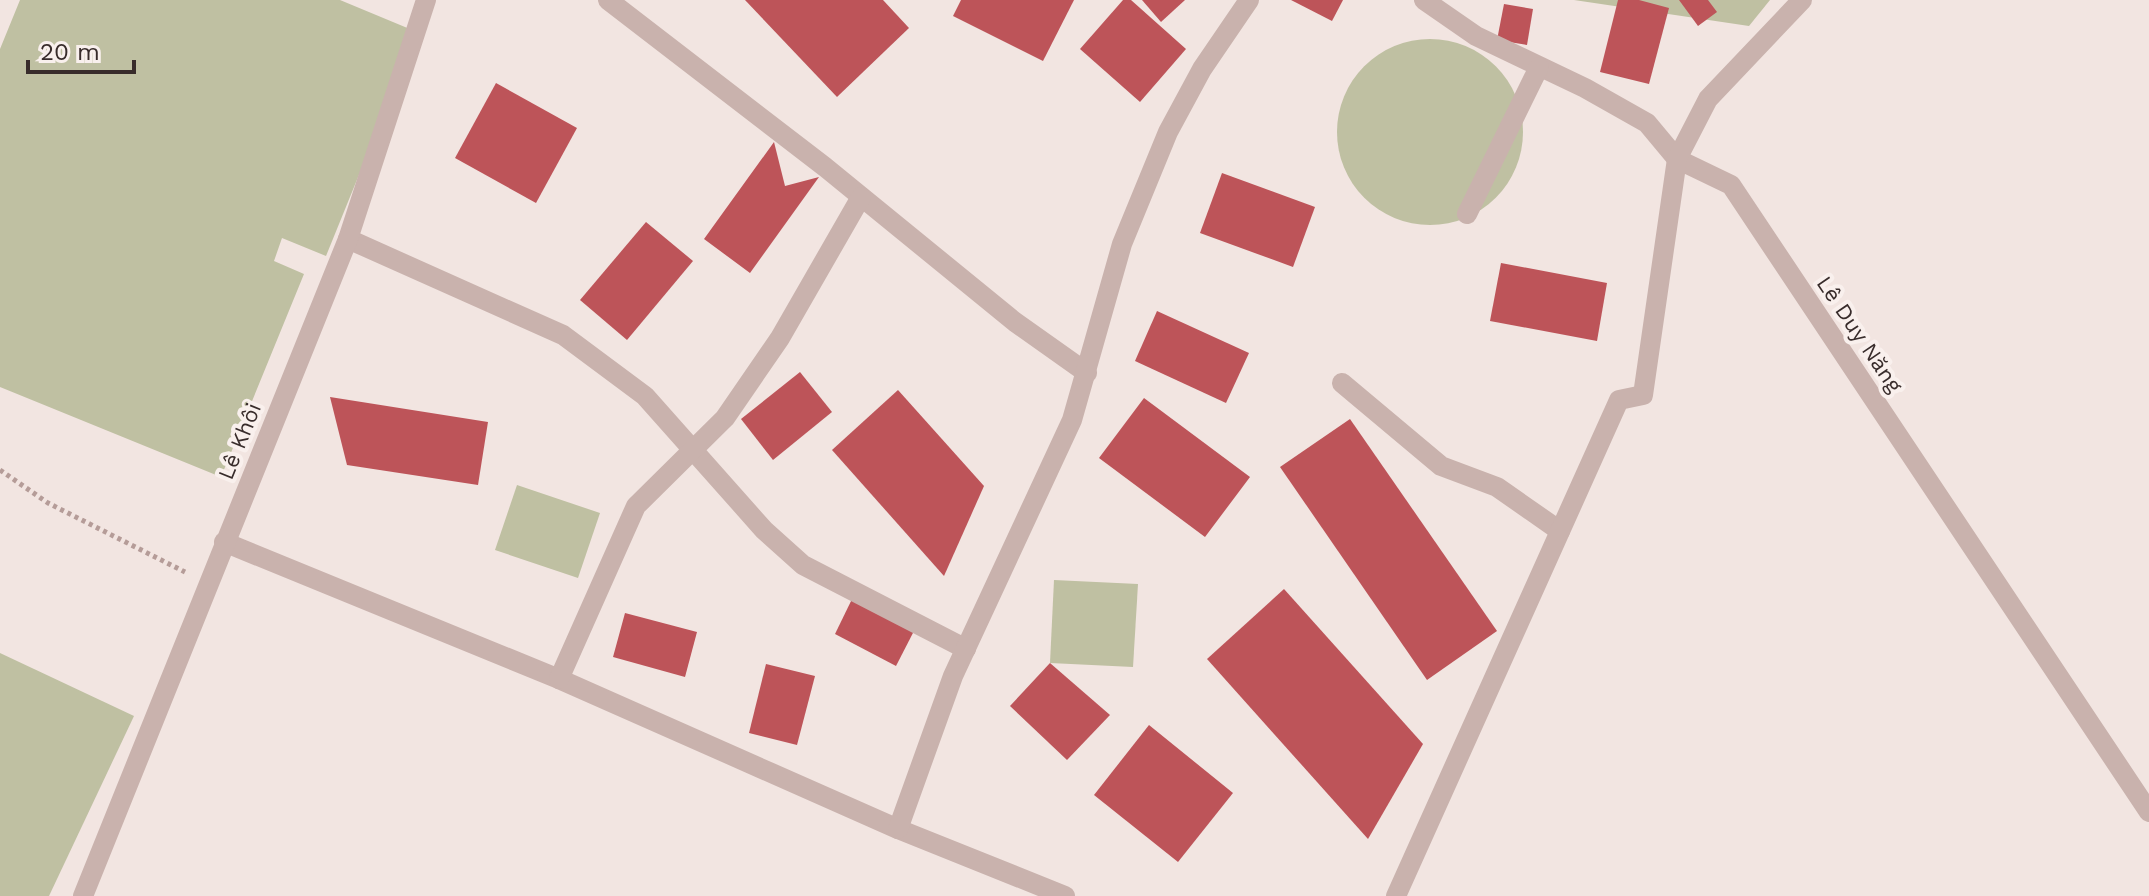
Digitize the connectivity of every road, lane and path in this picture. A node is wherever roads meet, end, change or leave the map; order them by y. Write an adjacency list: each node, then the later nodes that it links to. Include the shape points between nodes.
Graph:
1 (426, 0): 10 (street, Lê Khôi)
2 (608, 0): 8 (street)
3 (1249, 0): 11 (street, via 1168,132 1122,244)
4 (1424, 0): 6 (street, Lê Duy Năng, via 1476,36)
5 (1802, 0): 7 (street, via 1708,99)
6 (1539, 67): 7 (street, Lê Duy Năng, via 1647,123); 9 (street)
7 (1677, 159): 15 (street, via 1643,395 1619,400); 20 (street, Lê Duy Năng, via 1731,185)
8 (861, 197): 11 (street, via 1015,322); 13 (street, via 780,338 725,418)
9 (1467, 214)
10 (348, 239): 13 (street, via 563,335 645,396); 16 (street, Lê Khôi)
11 (1087, 373): 18 (street, via 1072,420)
12 (1342, 383): 15 (street, via 1441,466 1497,487)
13 (691, 448): 18 (street, via 803,565); 19 (street, via 636,506)
14 (0, 470): 17 (path, via 48,503)
15 (1560, 531): 24 (street)
16 (224, 542): 17 (street, Lê Khôi); 19 (street)
17 (207, 584): 22 (street, Lê Khôi)
18 (966, 649): 21 (street)
19 (559, 679): 21 (street)
20 (2149, 812)
21 (898, 829): 23 (street)
22 (83, 896)
23 (1065, 896)
24 (1396, 896)

